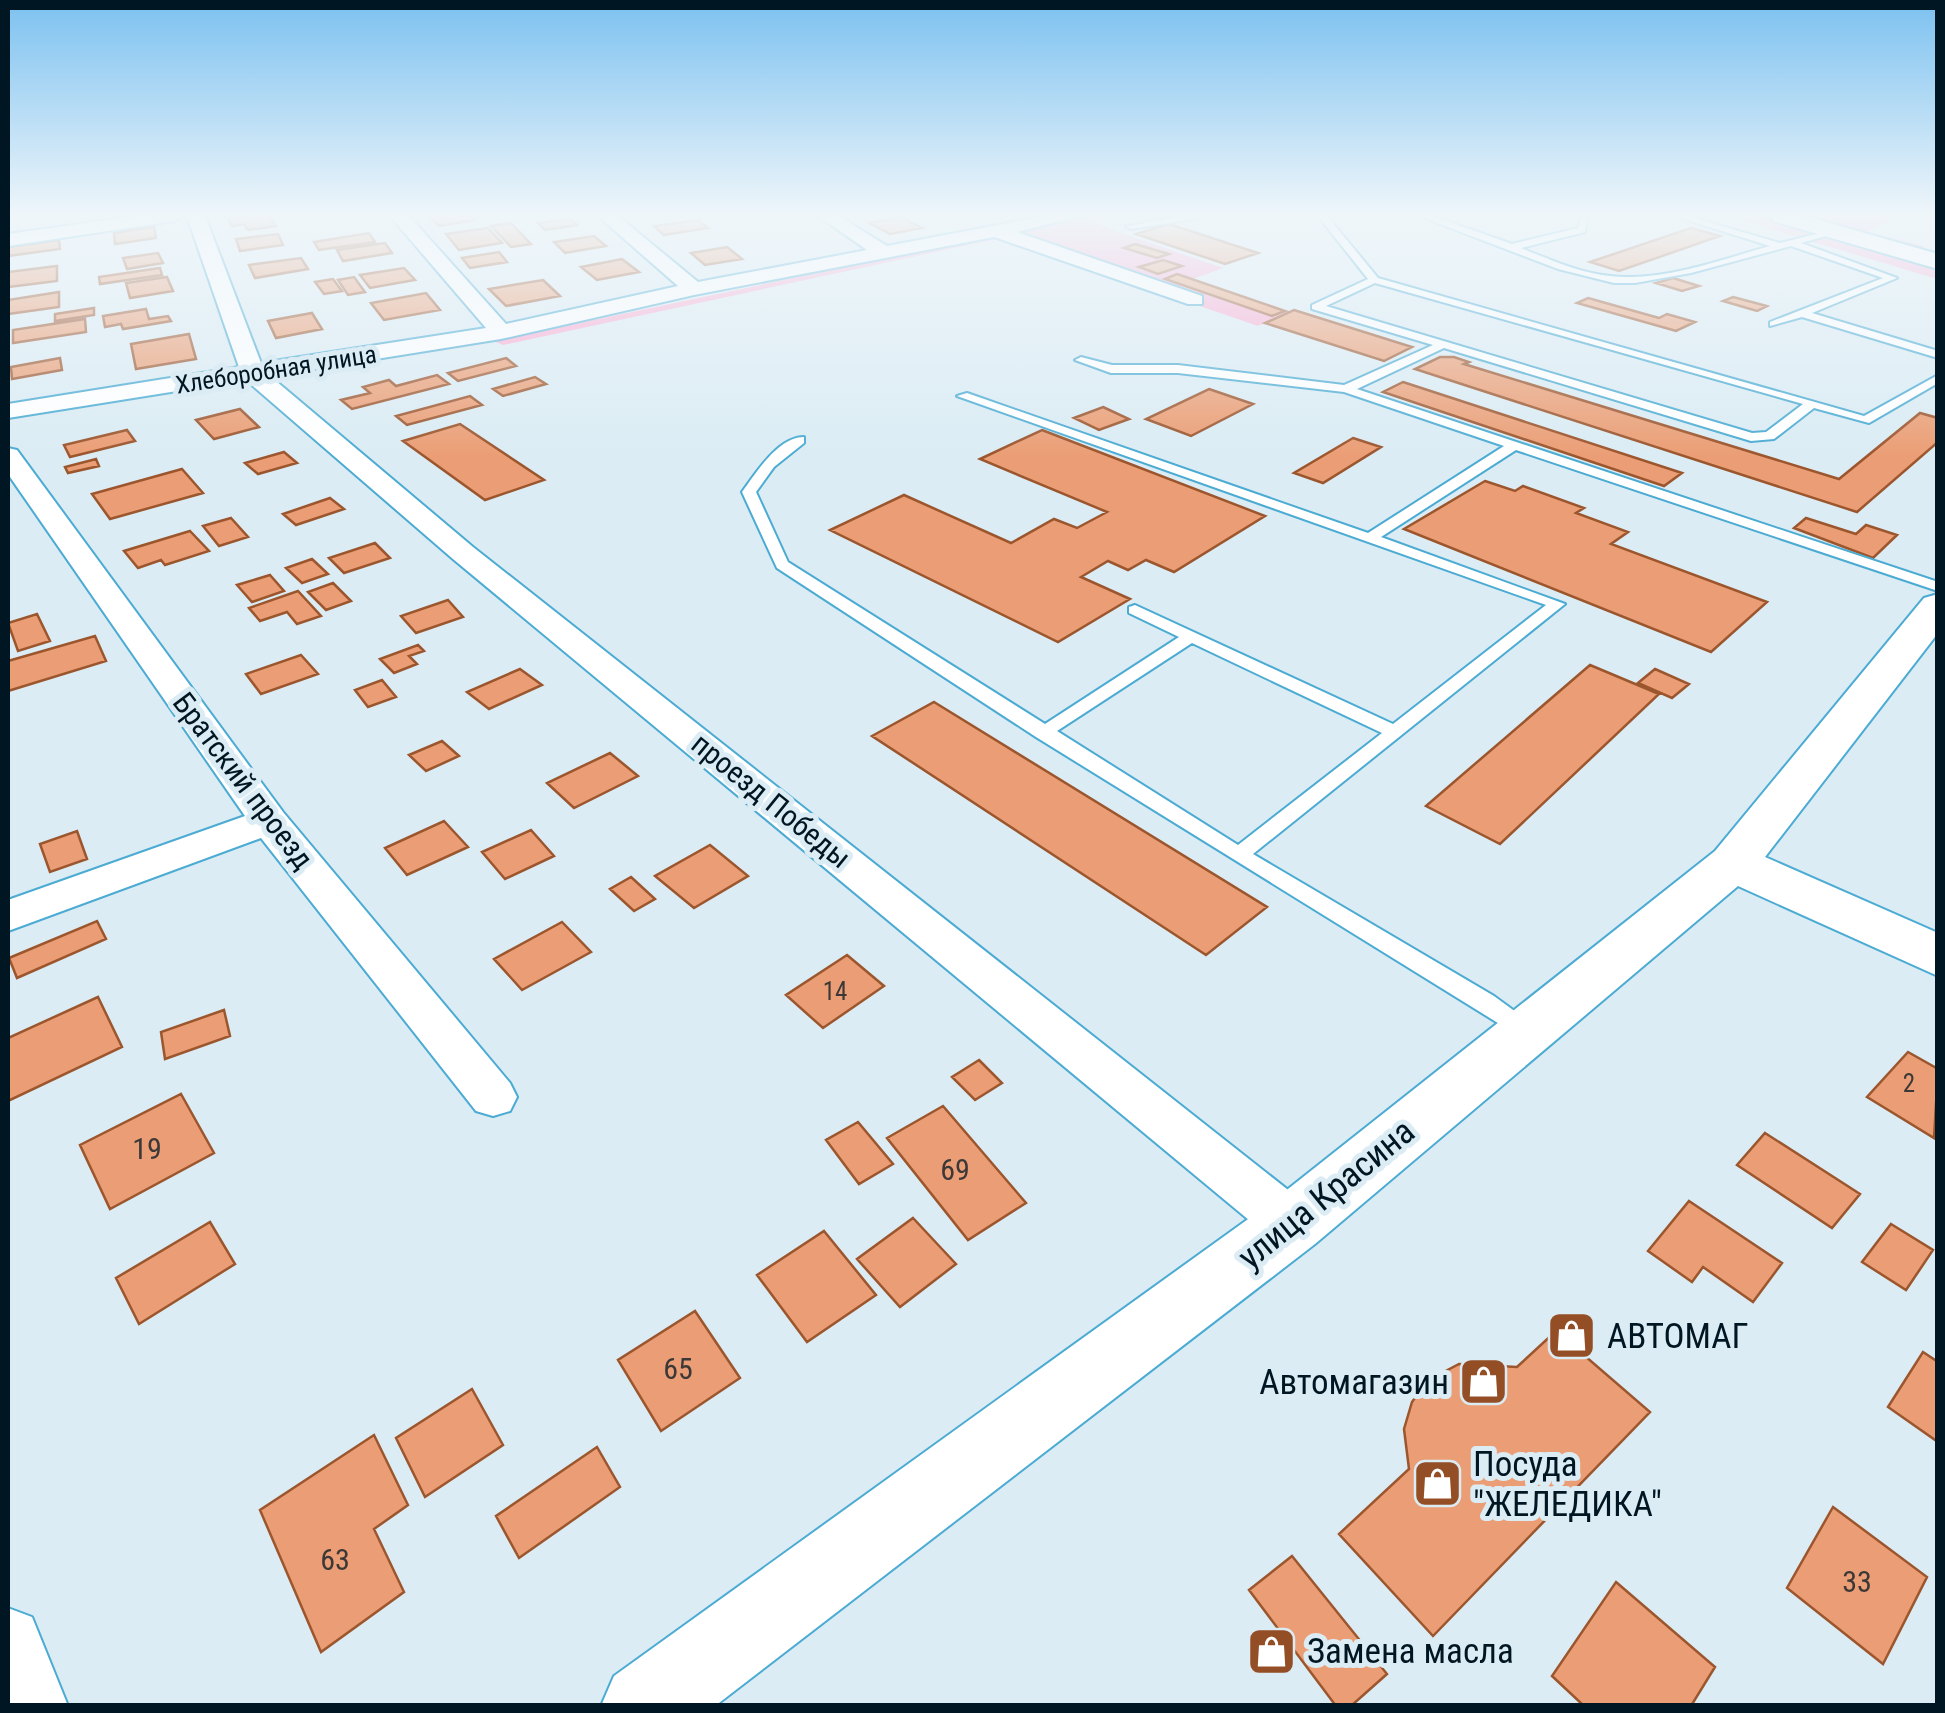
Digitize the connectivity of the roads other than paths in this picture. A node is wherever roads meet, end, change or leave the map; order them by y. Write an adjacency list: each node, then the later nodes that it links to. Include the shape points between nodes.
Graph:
1 (225, 296): 15 (street)
2 (470, 296): 11 (street)
3 (659, 296): 11 (street, Хлеборобная улица)
4 (1183, 296): 8 (street)
5 (1340, 296): 12 (lane, via 1316,307)
6 (1430, 296): 19 (lane)
7 (1848, 296): 9 (lane)
8 (1195, 300)
9 (1804, 314): 10 (lane); 13 (lane)
10 (1774, 324)
11 (502, 332): 15 (street, Хлеборобная улица)
12 (1443, 344): 17 (lane); 19 (lane, via 1751,437 1769,436)
13 (1938, 356)
14 (1081, 360): 17 (lane, via 1111,369 1178,369)
15 (253, 374): 20 (street, Хлеборобная улица); 38 (street, проезд Победы)
16 (1938, 378): 19 (lane, via 1865,420)
17 (1346, 389): 22 (lane)
18 (963, 396): 24 (lane)
19 (1812, 404)
20 (8, 411)
21 (799, 440): 30 (lane, via 769,464 750,492 782,566)
22 (1514, 446): 24 (lane); 25 (lane)
23 (8, 456): 31 (street, Братский проезд)
24 (1370, 538): 29 (lane, via 1557,604)
25 (1938, 587)
26 (1938, 606): 33 (street, улица Красина)
27 (1135, 610): 28 (lane)
28 (1192, 636): 29 (lane); 30 (lane)
29 (1395, 732): 32 (lane)
30 (1042, 733): 32 (lane)
31 (269, 821): 34 (street); 37 (street, Братский проезд)
32 (1239, 855): 36 (lane)
33 (1732, 863): 35 (street); 36 (street, улица Красина)
34 (8, 916)
35 (1938, 956)
36 (1527, 1032): 38 (street, улица Красина)
37 (493, 1096)
38 (1292, 1224): 41 (street, улица Красина)
39 (8, 1641): 40 (street)
40 (34, 1706)
41 (644, 1706)

